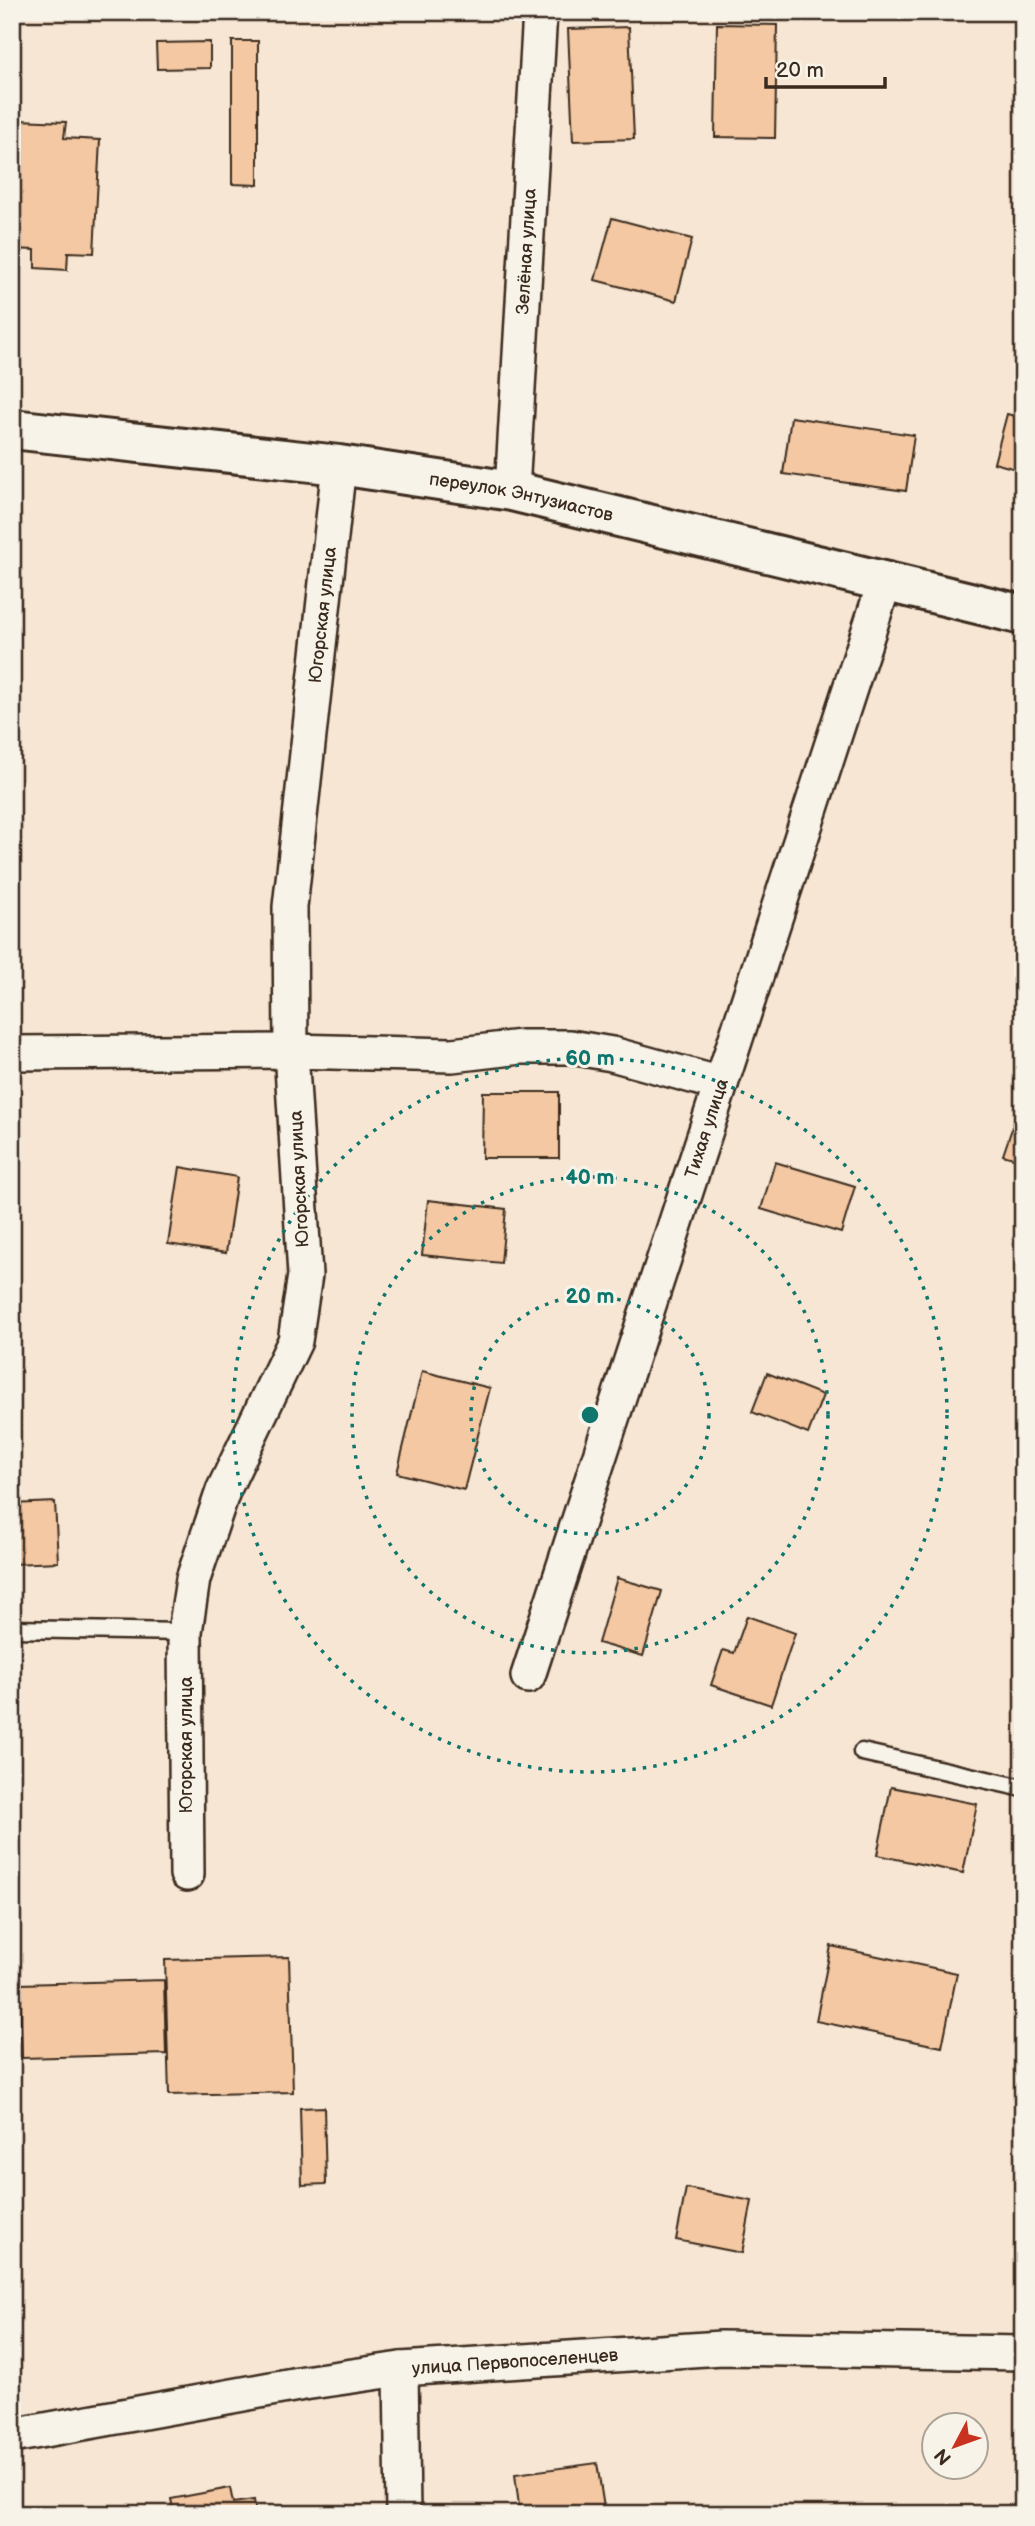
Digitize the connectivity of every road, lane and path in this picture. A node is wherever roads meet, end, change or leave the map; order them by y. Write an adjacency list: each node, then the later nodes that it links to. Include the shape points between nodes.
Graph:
1 (540, 12): 4 (street, Зелёная улица)
2 (12, 429): 3 (main road, переулок Энтузиастов)
3 (338, 465): 4 (main road, переулок Энтузиастов); 7 (street, Югорская улица, via 290,907)
4 (512, 492): 5 (main road, переулок Энтузиастов)
5 (885, 581): 6 (main road, переулок Энтузиастов); 9 (street, Тихая улица)
6 (1023, 615)
7 (291, 1051): 8 (street); 9 (street, via 452,1055 570,1047); 11 (street, Югорская улица, via 305,1275 295,1341 223,1491 192,1579)
8 (12, 1053)
9 (721, 1084): 12 (street, Тихая улица)
10 (12, 1629): 11 (lane)
11 (186, 1632): 15 (street, Югорская улица)
12 (528, 1676)
13 (862, 1752): 14 (lane)
14 (1023, 1788)
15 (187, 1874)
16 (1023, 2353): 17 (street, улица Первопоселенцев, via 721,2348)
17 (401, 2369): 18 (street, улица Первопоселенцев); 19 (street)
18 (12, 2436)
19 (403, 2514)

